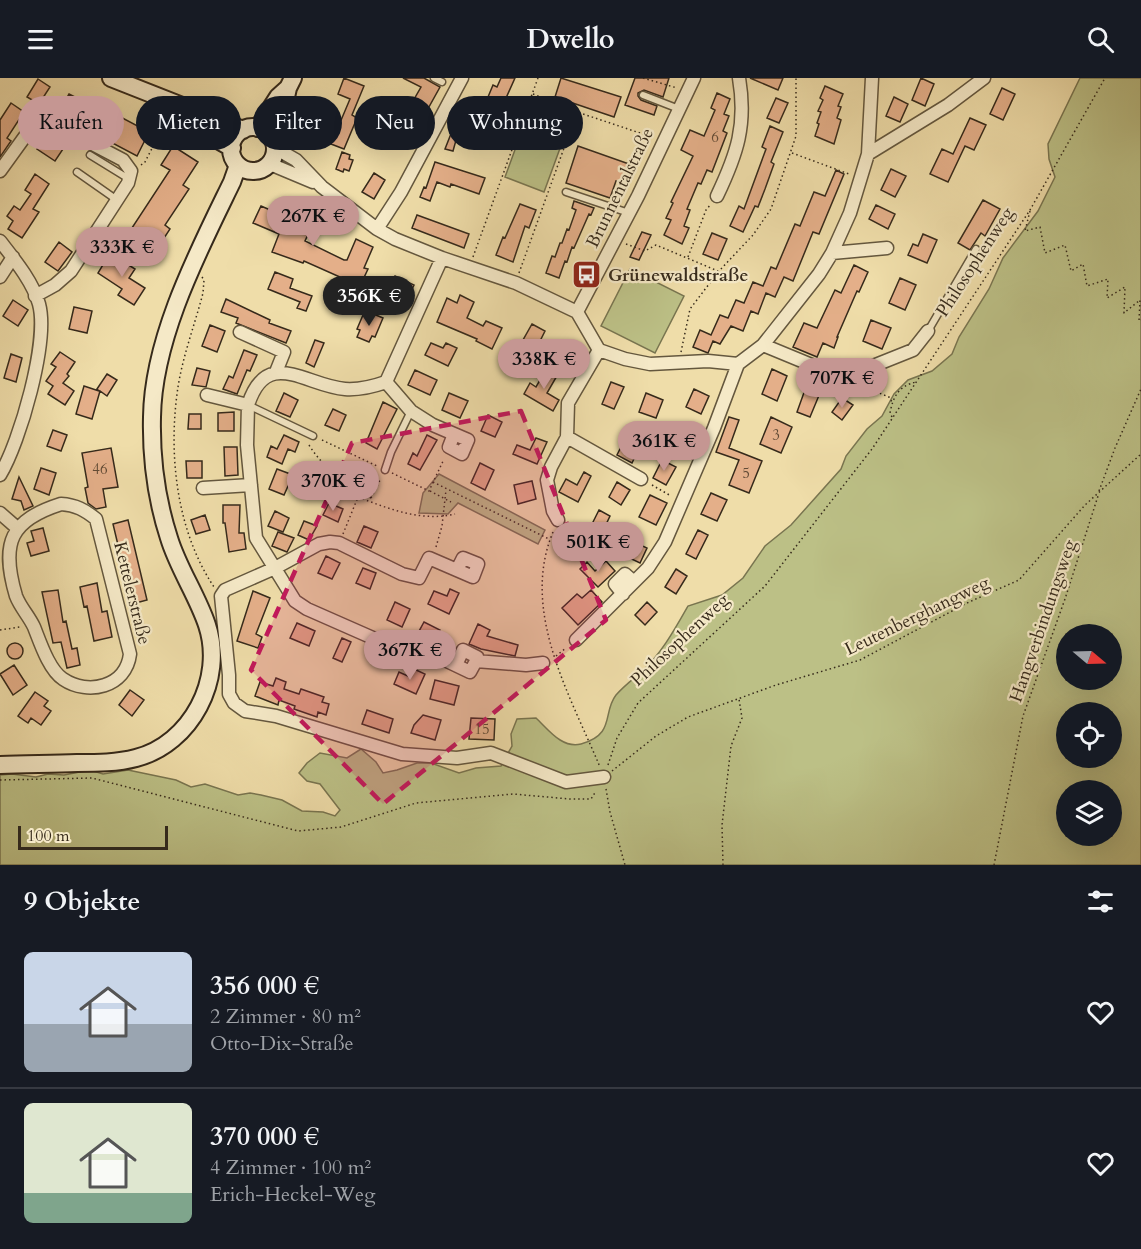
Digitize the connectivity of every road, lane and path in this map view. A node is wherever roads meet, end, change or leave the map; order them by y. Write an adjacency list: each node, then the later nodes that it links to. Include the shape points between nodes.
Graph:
1 (111, 78): 17 (street); 21 (street)
2 (434, 78): 12 (lane)
3 (462, 78): 45 (street, via 401,192)
4 (538, 78): 15 (path)
5 (643, 78): 14 (path)
6 (694, 78): 14 (street, Brunnentalstraße)
7 (739, 78): 41 (street, via 742,126)
8 (796, 78): 30 (path, via 796,136)
9 (872, 78): 31 (street)
10 (984, 78): 31 (street)
11 (1105, 78): 43 (path, Philosophenweg)
12 (442, 82)
13 (286, 88): 21 (street)
14 (688, 92): 19 (street, Brunnentalstraße)
15 (532, 93): 18 (path); 58 (path)
16 (643, 95): 19 (lane)
17 (142, 96)
18 (539, 96)
19 (680, 109): 24 (street, Brunnentalstraße)
20 (583, 114): 24 (path)
21 (250, 129): 22 (street); 23 (street)
22 (253, 130)
23 (241, 135)
24 (663, 140): 44 (street, Brunnentalstraße)
25 (152, 150): 37 (path)
26 (232, 150): 33 (street)
27 (274, 150): 34 (street, via 274,156)
28 (283, 150): 39 (street)
29 (563, 150): 61 (path)
30 (791, 153): 38 (path); 59 (path, via 771,209 753,235)
31 (868, 154): 38 (street)
32 (90, 155): 37 (lane)
33 (238, 165): 34 (street, via 246,170); 46 (street)
34 (262, 168): 39 (street); 46 (street, via 245,181)
35 (0, 171): 37 (street, via 39,124 58,126 123,160)
36 (76, 172): 42 (lane)
37 (130, 175): 42 (street)
38 (861, 178): 52 (street)
39 (321, 187): 45 (street)
40 (566, 192): 44 (lane)
41 (717, 196): 56 (path, via 706,210)
42 (117, 200): 62 (street, via 71,271)
43 (1030, 210): 64 (path, via 1025,231 1040,227 1045,253 1065,245 1071,271 1083,264 1087,286 1108,279 1107,298 1125,287 1124,313 1140,300 1138,321); 73 (path, Philosophenweg)
44 (629, 213): 48 (street, Brunnentalstraße)
45 (376, 229): 55 (street)
46 (209, 232): 57 (street)
47 (112, 234): 54 (lane)
48 (615, 240): 56 (path, via 645,251 656,245); 63 (street, Brunnentalstraße)
49 (0, 241): 53 (street)
50 (887, 248): 52 (street)
51 (976, 249): 65 (lane)
52 (832, 253): 67 (street)
53 (13, 257): 60 (street); 62 (street)
54 (150, 258)
55 (442, 258): 58 (street); 72 (street)
56 (687, 258): 59 (path)
57 (194, 267): 114 (path, via 204,280 178,386 174,433 178,494 191,543); 120 (street, via 165,336 153,396 152,427 161,513 208,628 212,652 207,690 190,722 150,754 104,763)
58 (469, 267): 61 (street)
59 (718, 271): 69 (path, via 690,309)
60 (0, 278)
61 (516, 283): 63 (street)
62 (35, 296): 90 (street, via 41,329 39,352 23,417)
63 (577, 312): 68 (street)
64 (1141, 320)
65 (928, 331): 67 (street, via 913,350 843,378)
66 (240, 332): 71 (street, via 284,352)
67 (763, 345): 70 (street)
68 (599, 350): 69 (street, via 650,364); 83 (street, via 568,403)
69 (679, 363): 70 (street)
70 (738, 364): 103 (street)
71 (276, 372): 72 (street, via 343,389 366,389); 78 (street, via 258,382)
72 (386, 382): 79 (street)
73 (917, 382): 77 (path, via 906,385); 80 (path, Philosophenweg)
74 (855, 383): 77 (path, via 889,397)
75 (1141, 389): 98 (path, Hangverbindungsweg)
76 (207, 395): 78 (street)
77 (892, 402): 80 (path)
78 (248, 405): 82 (lane); 94 (street)
79 (411, 411): 81 (street); 89 (lane)
80 (893, 418): 121 (path, Philosophenweg, via 765,586 638,703 617,738)
81 (454, 434)
82 (313, 436)
83 (567, 437): 92 (street); 107 (street, via 550,466 547,480)
84 (309, 445): 86 (path)
85 (316, 445): 86 (path)
86 (313, 451): 99 (path, via 344,482)
87 (1141, 454): 98 (path, Leutenberghangweg)
88 (441, 463): 91 (path)
89 (386, 470): 99 (path)
90 (0, 475)
91 (436, 475)
92 (641, 479): 103 (path)
93 (433, 482): 96 (path)
94 (251, 485): 95 (street); 112 (street, via 256,538)
95 (203, 488)
96 (447, 489): 100 (path); 109 (path)
97 (429, 491): 100 (path)
98 (1099, 493): 119 (path, Leutenberghangweg, via 1019,580 860,660); 125 (path, Hangverbindungsweg, via 1023,716)
99 (371, 498): 101 (path)
100 (445, 499): 102 (path); 106 (path)
101 (370, 502): 106 (path, via 399,513); 110 (path, via 358,497)
102 (451, 502)
103 (682, 502): 117 (street, via 648,568)
104 (0, 513): 108 (street)
105 (456, 514): 106 (path)
106 (443, 517): 111 (path, via 435,550)
107 (558, 520): 109 (path)
108 (16, 527): 115 (street, Kettelerstraße, via 10,536 6,562 16,596); 115 (street, Kettelerstraße, via 38,512 62,504 74,505 96,519 130,654 124,672 106,685 87,688 61,678)
109 (550, 539): 118 (path, via 543,571)
110 (339, 543): 111 (street, via 402,574 420,578); 112 (street, via 319,544)
111 (429, 558): 113 (street)
112 (275, 568): 114 (street, via 225,590); 118 (street, via 295,601 382,642 403,640 456,664 463,650 477,657 476,661 526,665)
113 (457, 570)
114 (221, 596): 121 (street, via 229,694 244,711 276,716 402,754 457,758 491,753 566,782)
115 (32, 625): 116 (path)
116 (0, 630)
117 (576, 640): 118 (path)
118 (549, 660): 121 (path)
119 (739, 698): 121 (path, Leutenberghangweg, via 688,717 656,736); 124 (path, via 742,718 731,746 722,825)
120 (0, 765)
121 (604, 777): 122 (path, via 591,799 513,794 416,803 341,827 298,831 92,778); 123 (path)
122 (0, 780)
123 (625, 865)
124 (723, 865)
125 (994, 865)

